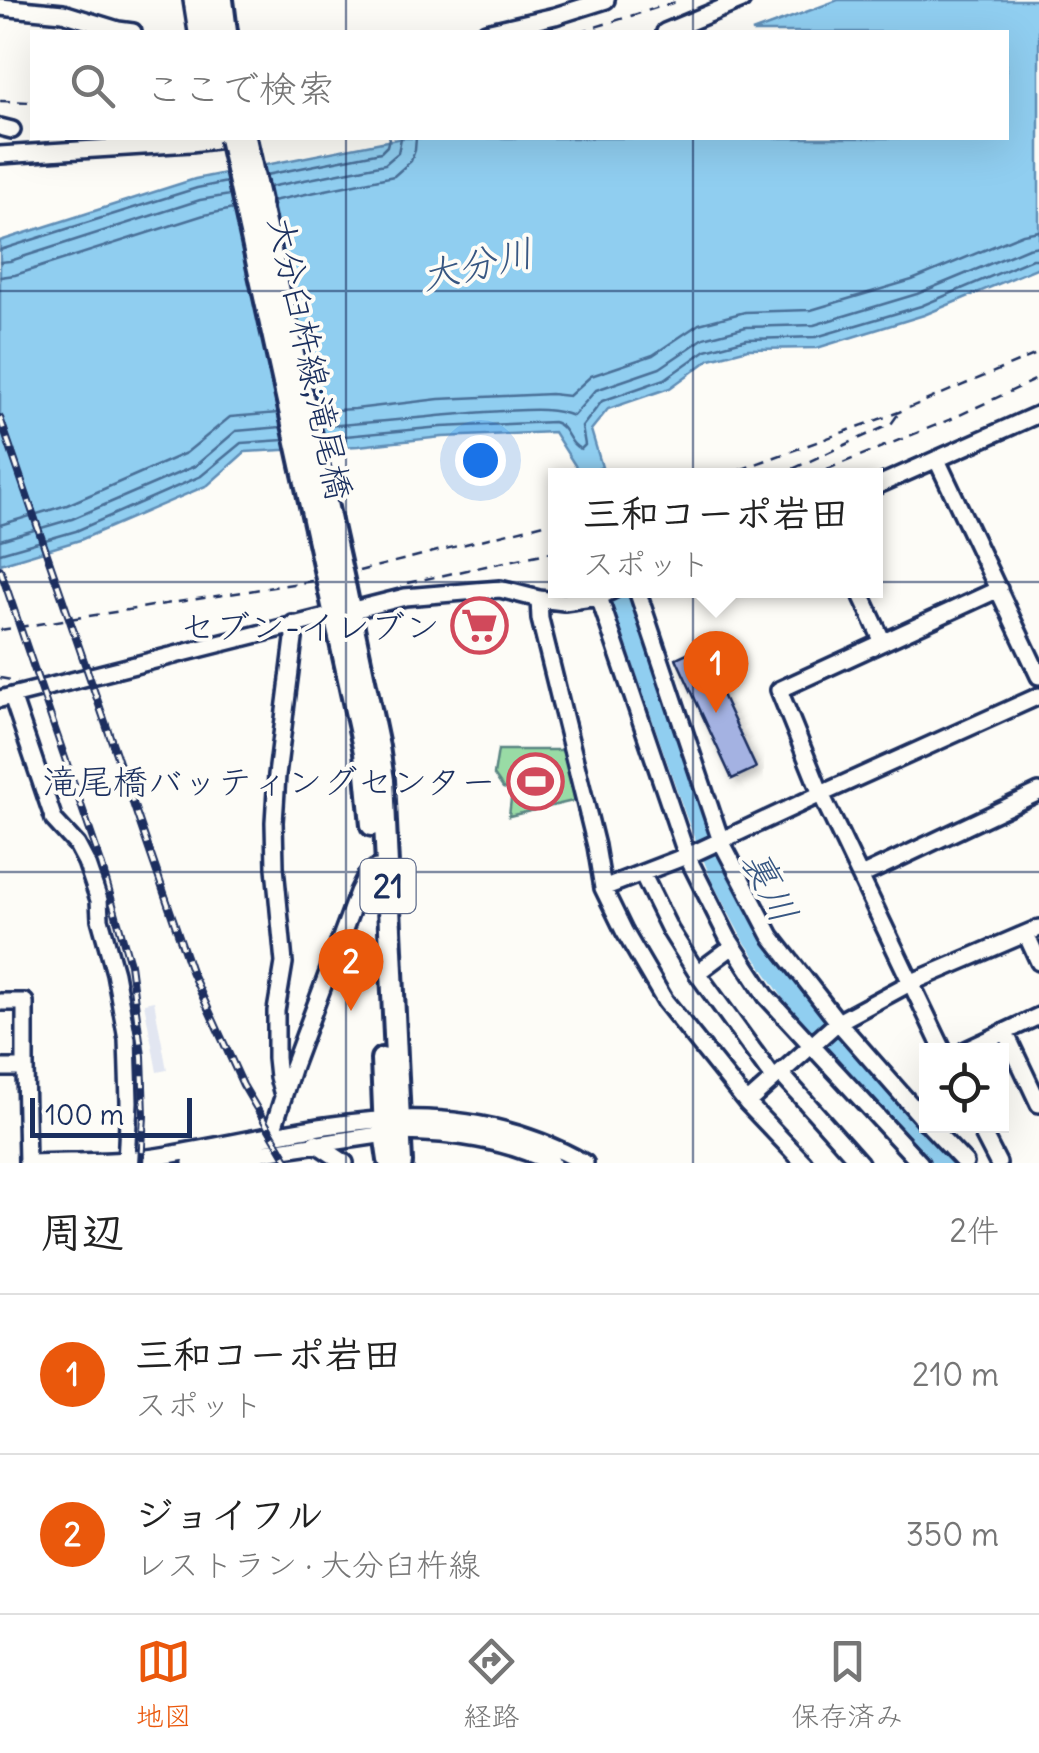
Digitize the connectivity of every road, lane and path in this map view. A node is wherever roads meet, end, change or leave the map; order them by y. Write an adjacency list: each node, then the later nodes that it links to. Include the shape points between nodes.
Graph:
1 (192, 0): 10 (street)
2 (206, 0): 11 (main road)
3 (222, 0): 12 (main road)
4 (606, 0): 7 (street)
5 (682, 0): 14 (path)
6 (742, 0): 15 (street)
7 (553, 6): 13 (street)
8 (0, 7): 9 (street, via 63,13)
9 (118, 30)
10 (197, 30)
11 (211, 30)
12 (226, 30)
13 (491, 30)
14 (585, 30)
15 (671, 30)
16 (0, 101): 17 (path)
17 (30, 102)
18 (215, 140): 21 (street)
19 (231, 140): 35 (main road, 大分臼杵線;滝尾橋 / 21, bridge)
20 (245, 140): 35 (main road, 大分臼杵線;滝尾橋 / 21, bridge)
21 (0, 156)
22 (1039, 352): 24 (path)
23 (1039, 378): 29 (path)
24 (899, 412): 27 (path); 28 (path, via 891,424)
25 (1039, 414): 26 (street)
26 (938, 460): 30 (street); 36 (street)
27 (745, 468)
28 (795, 468)
29 (830, 468)
30 (883, 483)
31 (548, 524): 33 (path)
32 (548, 552): 34 (path)
33 (359, 572)
34 (404, 584)
35 (333, 586): 42 (main road, 21); 44 (path)
36 (999, 589): 45 (street); 46 (street)
37 (584, 598): 41 (street)
38 (610, 598): 52 (street)
39 (639, 598): 51 (street)
40 (863, 598): 45 (street)
41 (539, 599): 42 (street, via 500,589 405,597); 56 (street)
42 (342, 613): 43 (street); 53 (main road, 21); 76 (main road, 21, via 383,780)
43 (293, 624): 48 (street); 72 (street, via 274,822 284,963 276,1058)
44 (0, 630)
45 (883, 642): 50 (street, via 779,690)
46 (1039, 676)
47 (1039, 696): 50 (street)
48 (6, 698): 83 (street, via 54,820 86,862 100,900 127,1040)
49 (1039, 792): 55 (street)
50 (821, 794): 51 (street); 55 (street)
51 (718, 842): 52 (street); 64 (street, via 772,936)
52 (691, 855): 54 (street); 58 (street)
53 (376, 868): 72 (street, via 358,892); 76 (main road, 21)
54 (642, 873): 56 (street); 60 (street)
55 (861, 876): 61 (street)
56 (603, 888): 73 (street, via 665,1001)
57 (1033, 931): 59 (street); 61 (street)
58 (734, 946): 60 (street); 66 (street, via 766,996)
59 (1039, 962)
60 (698, 973): 71 (street)
61 (910, 983): 64 (street); 67 (street)
62 (0, 1002): 70 (street, via 25,1002)
63 (1039, 1016): 65 (street)
64 (836, 1023): 66 (street); 75 (street)
65 (1005, 1032): 68 (street); 74 (street)
66 (816, 1043): 71 (street); 93 (street)
67 (940, 1043)
68 (981, 1043)
69 (0, 1068): 70 (street)
70 (25, 1068): 84 (street)
71 (778, 1077): 73 (street); 92 (street)
72 (283, 1095): 79 (street)
73 (746, 1104): 91 (street)
74 (1039, 1104)
75 (919, 1114)
76 (392, 1125): 79 (street); 80 (street); 87 (main road, 21); 88 (main road, 21); 89 (street, via 496,1142); 90 (street, via 440,1118 490,1125)
77 (937, 1133): 94 (street)
78 (983, 1133): 95 (street)
79 (271, 1135): 81 (street)
80 (315, 1144): 82 (street); 86 (street)
81 (167, 1159): 83 (street)
82 (230, 1160): 85 (street)
83 (126, 1161): 84 (street)
84 (29, 1163)
85 (191, 1163)
86 (345, 1163)
87 (390, 1163)
88 (401, 1163)
89 (552, 1163)
90 (585, 1163)
91 (804, 1163)
92 (860, 1163)
93 (920, 1163)
94 (965, 1163)
95 (998, 1163)

